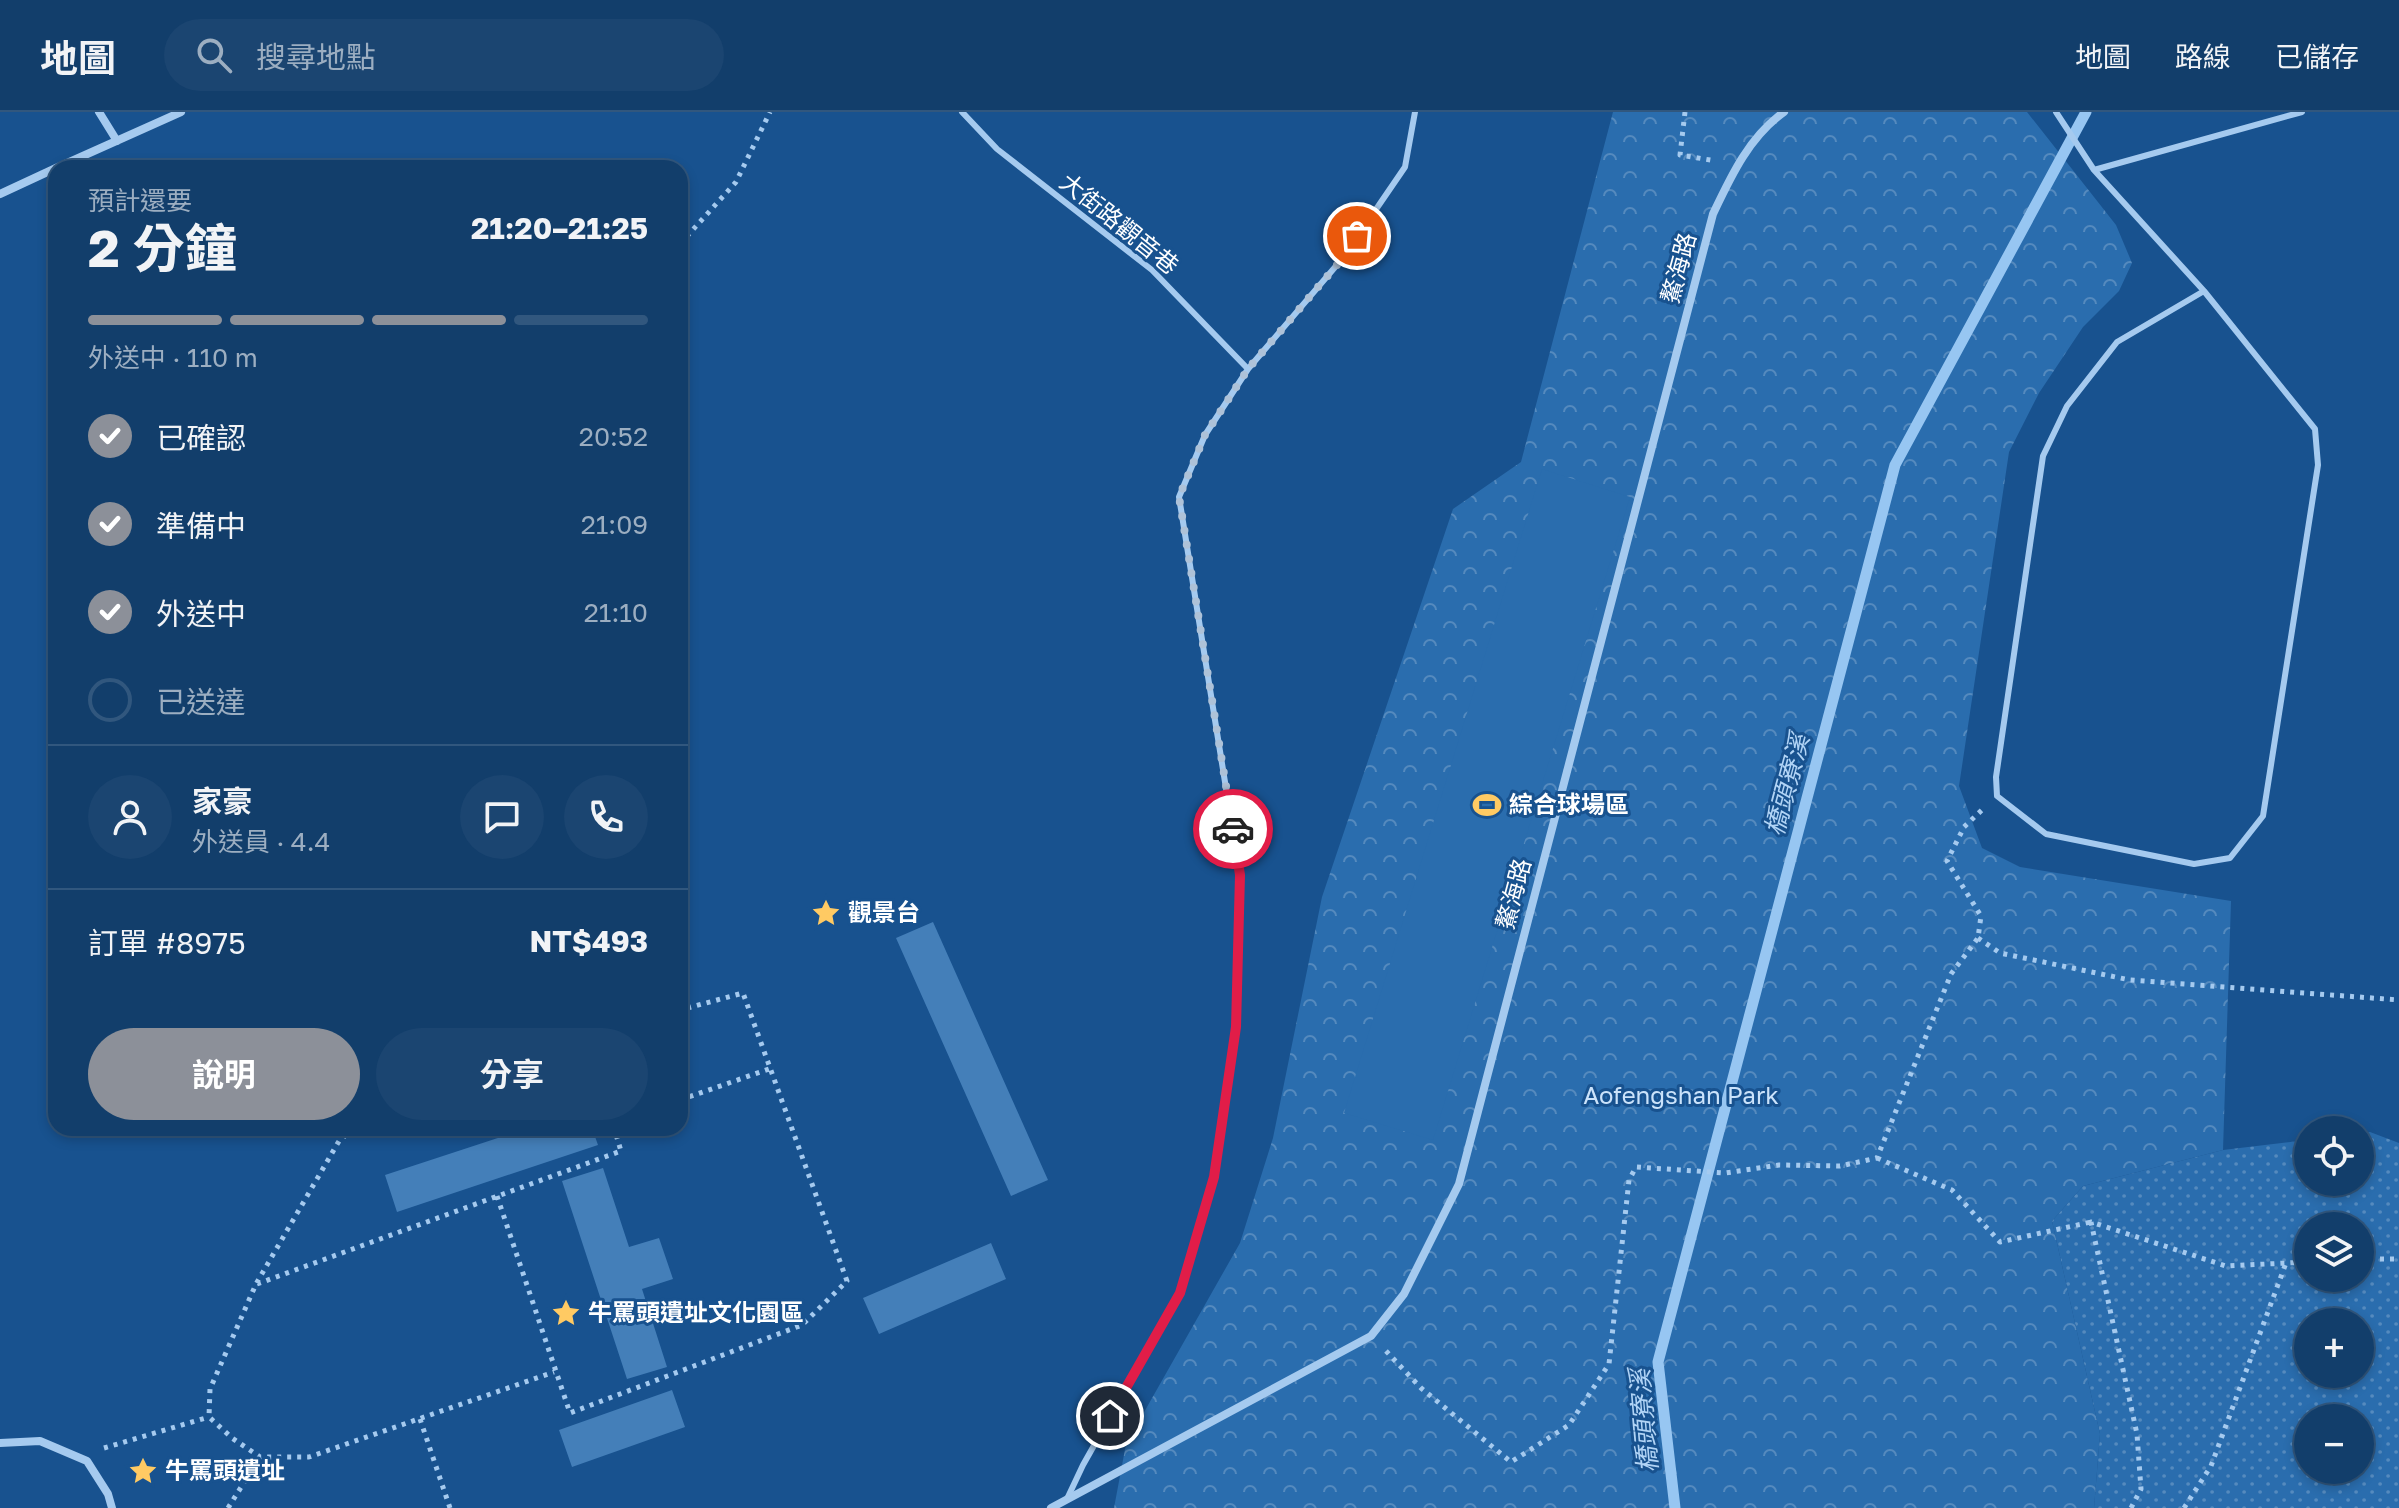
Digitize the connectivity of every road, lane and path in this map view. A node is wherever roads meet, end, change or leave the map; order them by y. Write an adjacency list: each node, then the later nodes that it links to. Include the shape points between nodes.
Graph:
1 (99, 112): 10 (street)
2 (181, 112): 10 (street)
3 (770, 112): 16 (path, via 736,182)
4 (962, 112): 18 (lane, 大街路觀音巷, via 997,149 1152,270)
5 (1415, 112): 18 (lane, via 1405,167 1342,259)
6 (1685, 112): 12 (path, via 1680,155)
7 (1784, 112): 12 (street, 鰲海路)
8 (2056, 112): 13 (lane)
9 (2302, 112): 13 (lane)
10 (117, 141): 11 (street)
11 (74, 160)
12 (1737, 164): 35 (street, 鰲海路, via 1713,214 1459,1184 1404,1294)
13 (2094, 170): 17 (lane)
14 (48, 172): 15 (street)
15 (0, 194)
16 (688, 235)
17 (2204, 291): 19 (lane, via 2117,342 2067,406 2043,456); 19 (lane, via 2315,429 2318,465 2263,816 2230,858 2194,864 2046,834)
18 (1248, 369): 42 (lane, via 1205,435 1179,497 1240,875 1236,1027 1214,1177 1180,1293)
19 (1997, 796): 20 (path, via 1964,827 1947,861 1981,916)
20 (1978, 938): 21 (path, via 2000,953 2130,980); 27 (path, via 1951,974)
21 (2399, 1000)
22 (688, 1008): 23 (path, via 743,993)
23 (769, 1069): 24 (path); 36 (path, via 847,1281 802,1325 570,1413)
24 (688, 1097)
25 (345, 1136): 34 (path)
26 (616, 1136): 28 (path, via 621,1151)
27 (1877, 1158): 29 (path, via 1952,1190 2000,1242); 35 (path, via 1840,1166 1779,1165 1725,1173 1636,1167 1629,1180 1609,1364 1569,1425 1511,1462 1421,1388)
28 (497, 1196): 34 (path); 36 (path)
29 (2091, 1222): 32 (path, via 2226,1266); 47 (path, via 2137,1434 2141,1489)
30 (2374, 1259): 31 (path)
31 (2399, 1259)
32 (2286, 1263): 33 (path); 48 (path, via 2211,1466)
33 (2294, 1263)
34 (256, 1284): 37 (path, via 210,1389)
35 (1371, 1336): 42 (street, 鰲海路)
36 (554, 1372): 38 (path)
37 (209, 1417): 40 (path); 41 (path)
38 (420, 1419): 41 (path, via 309,1457); 45 (path)
39 (0, 1443): 43 (street, via 40,1441 87,1461)
40 (94, 1451)
41 (260, 1457): 44 (path)
42 (1065, 1505): 46 (street, 鰲海路)
43 (112, 1508)
44 (228, 1508)
45 (450, 1508)
46 (1051, 1508)
47 (2131, 1508)
48 (2184, 1508)

